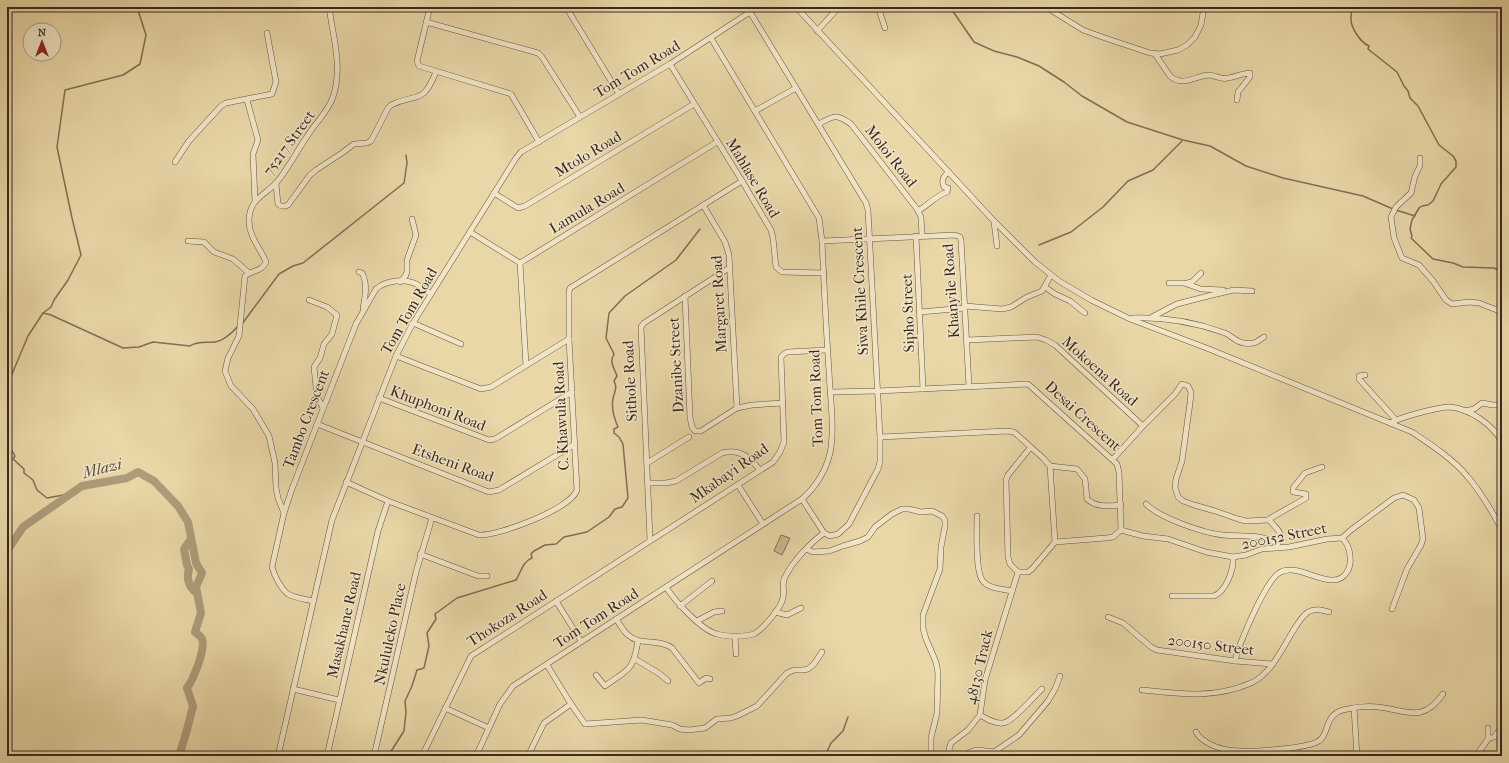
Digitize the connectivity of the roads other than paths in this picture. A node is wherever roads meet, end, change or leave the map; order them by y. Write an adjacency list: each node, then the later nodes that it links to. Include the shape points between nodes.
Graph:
1 (329, 7): 33 (street, 75217 Street, via 337,58 334,95 327,111)
2 (430, 7): 11 (street)
3 (566, 7): 20 (street)
4 (756, 7): 10 (street, Tom Tom Road)
5 (796, 7): 13 (street)
6 (878, 7): 12 (street)
7 (1046, 7): 16 (street, via 1083,30)
8 (1204, 7): 16 (street, via 1201,25 1187,45 1170,53)
9 (837, 8): 13 (street)
10 (750, 12): 15 (street, Tom Tom Road); 19 (street, Siwa Khile Crescent)
11 (426, 22): 18 (street, via 417,63 421,68); 25 (street, via 538,53)
12 (885, 28)
13 (817, 31): 31 (street)
14 (267, 33): 21 (street, via 276,82 274,89 272,94)
15 (711, 38): 17 (street, Tom Tom Road); 24 (street, Tom Tom Road)
16 (1155, 54): 22 (street, via 1170,76 1181,81 1209,75 1226,79 1250,73 1250,77 1238,92)
17 (670, 64): 20 (street, Tom Tom Road); 23 (street, Mahlase Road)
18 (436, 72): 27 (street, via 511,94); 33 (street, via 426,92 419,97 391,105 371,141 354,144 316,170 288,205 278,204)
19 (796, 88): 24 (street); 26 (street, Siwa Khile Crescent)
20 (619, 94): 25 (street, Tom Tom Road)
21 (247, 100): 30 (street, via 226,103 217,109); 35 (street, via 258,140 253,154)
22 (1237, 100)
23 (694, 104): 28 (street, Mahlase Road); 34 (street, Mtolo Road, via 525,206 518,208)
24 (755, 111): 44 (street, Tom Tom Road, via 817,212)
25 (580, 117): 27 (street, Tom Tom Road)
26 (819, 124): 37 (street, Moloi Road, via 831,116 843,118 851,124); 42 (street, Siwa Khile Crescent, via 866,203)
27 (539, 142): 34 (street, Tom Tom Road, via 519,155)
28 (717, 142): 32 (street, Mahlase Road); 46 (street, Lamula Road)
29 (1420, 158): 65 (street, via 1411,193 1396,207 1392,217 1394,238 1402,258 1419,265 1434,281 1444,298 1452,304 1479,303)
30 (175, 162)
31 (948, 172): 37 (street, via 943,176 942,182 944,187 948,188 947,192); 39 (street)
32 (742, 181): 36 (street, C. Khawula Road); 50 (street, Mahlase Road, via 771,230 776,267 787,272)
33 (276, 184): 35 (street, 75217 Street)
34 (494, 193): 40 (street, Tom Tom Road)
35 (255, 201): 49 (street, via 251,208 250,226 266,262 261,269)
36 (703, 205): 47 (street, Margaret Road, via 725,242); 71 (street, C. Khawula Road, via 570,288)
37 (918, 211): 41 (street, Moloi Road, via 922,222)
38 (412, 218): 53 (street, via 416,235 407,260 406,275)
39 (994, 221): 45 (street); 52 (street, via 1035,262)
40 (470, 232): 46 (street); 59 (street, Tom Tom Road)
41 (919, 236): 42 (street, Khanyile Road); 62 (street, Khanyile Road, via 960,237); 64 (street, Sipho Street)
42 (870, 239): 44 (street, Khanyile Road); 80 (street, Siwa Khile Crescent)
43 (188, 241): 49 (street, via 204,242 214,252 233,259)
44 (822, 241): 50 (street, Tom Tom Road)
45 (997, 246)
46 (520, 263): 76 (street)
47 (729, 268): 60 (street, Sithole Road); 87 (street, Margaret Road)
48 (360, 272): 63 (street, via 364,279 365,291)
49 (249, 273): 111 (street, via 245,278 239,336 228,358 225,371 231,386 253,409 269,436 275,463 276,488)
50 (824, 273): 74 (street, Tom Tom Road)
51 (1201, 273): 54 (street, via 1192,282)
52 (1052, 275): 56 (street); 67 (street, via 1091,300)
53 (400, 282): 59 (street, Tambo Crescent, via 418,285); 63 (street, Tambo Crescent, via 389,282 376,289)
54 (1186, 283): 55 (street); 57 (street, via 1201,289)
55 (1169, 284)
56 (1045, 287): 62 (street, via 1042,291 1006,308); 66 (street)
57 (1228, 291): 58 (street); 68 (street, via 1177,304)
58 (1252, 291)
59 (431, 294): 69 (street, Tom Tom Road)
60 (685, 296): 87 (street, Dzanibe Street, via 692,427 695,431 701,431); 100 (street, Sithole Road, via 644,323 640,330)
61 (309, 300): 86 (street, via 327,307 336,315 332,334 324,344 314,367 317,396)
62 (965, 307): 64 (street); 72 (street, Khanyile Road)
63 (363, 311): 86 (street, Tambo Crescent)
64 (920, 312): 79 (street, Sipho Street)
65 (1502, 312)
66 (1085, 313)
67 (1130, 318): 68 (street); 90 (street)
68 (1152, 318): 70 (street, via 1223,332 1243,343 1255,343)
69 (413, 323): 73 (street); 75 (street, Tom Tom Road)
70 (1264, 337)
71 (569, 339): 76 (street); 81 (street, C. Khawula Road)
72 (967, 340): 78 (street, Khanyile Road); 92 (street, Mokoena Road, via 1037,337 1046,340)
73 (461, 344)
74 (827, 350): 82 (street, Tom Tom Road); 84 (street, Mkabayi Road, via 783,354)
75 (396, 356): 76 (street, via 481,389 490,387); 83 (street, Tom Tom Road)
76 (526, 365)
77 (1365, 375): 89 (street, via 1359,378)
78 (969, 386): 79 (street, Desai Crescent); 99 (street, Desai Crescent, via 1028,384)
79 (923, 389): 80 (street, Desai Crescent)
80 (877, 391): 82 (street, Desai Crescent); 94 (street, Siwa Khile Crescent)
81 (572, 392): 83 (street, Khuphoni Road, via 495,439 489,440); 97 (street, C. Khawula Road)
82 (830, 392): 107 (street, Tom Tom Road, via 830,456 813,488)
83 (379, 398): 95 (street, Tom Tom Road)
84 (783, 404): 87 (street); 103 (street, Mkabayi Road, via 782,448 773,462)
85 (1502, 405): 88 (street, via 1482,403)
86 (323, 408): 91 (street, Tambo Crescent)
87 (737, 408)
88 (1464, 412): 89 (street, via 1455,408 1445,408); 96 (street, via 1483,421 1496,432)
89 (1396, 420): 90 (street)
90 (1390, 423): 117 (street, via 1412,432 1466,474 1482,494)
91 (317, 424): 95 (street, Etsheni Road); 111 (street, Tambo Crescent)
92 (1143, 426): 99 (street); 114 (street, via 1182,384 1188,386 1191,392 1190,403 1182,461 1175,487 1178,496 1183,501 1238,519)
93 (690, 437): 100 (street)
94 (880, 437): 98 (street, via 1007,431 1014,432); 118 (street, Siwa Khile Crescent, via 879,466 854,515 838,534 830,536)
95 (362, 441): 97 (street, Etsheni Road, via 489,492 499,490); 104 (street, Tom Tom Road)
96 (1502, 442)
97 (575, 444): 113 (street, C. Khawula Road, via 576,494 551,512 485,536 472,534)
98 (1030, 448): 101 (street); 126 (street, via 1006,480 1008,557 1010,564)
99 (1113, 459): 110 (street, Desai Crescent, via 1119,468)
100 (647, 463): 105 (street, Sithole Road)
101 (1050, 466): 110 (street, via 1077,470 1085,479 1087,499 1092,503); 121 (street)
102 (1322, 467): 114 (street, via 1305,473 1293,488 1294,493 1306,494 1306,498)
103 (760, 470): 105 (street, via 745,455 728,451 676,481); 106 (street, Mkabayi Road)
104 (346, 482): 108 (street, C. Khawula Road); 132 (street, Tom Tom Road, via 332,520)
105 (648, 483): 120 (street, Sithole Road)
106 (738, 484): 115 (street); 120 (street, Mkabayi Road)
107 (802, 499): 115 (street, Tom Tom Road); 118 (street)
108 (388, 501): 113 (street, C. Khawula Road); 160 (street, Masakhane Road, via 378,531)
109 (1146, 504): 122 (street, via 1158,514 1205,532 1258,537 1272,540)
110 (1121, 505): 116 (street, Desai Crescent)
111 (284, 513): 132 (street, Tambo Crescent, via 273,571 288,594)
112 (977, 516): 130 (street, via 980,578 989,585)
113 (432, 518): 124 (street, Nkululeko Place)
114 (1269, 520): 122 (street, via 1280,531)
115 (763, 524): 129 (street, Tom Tom Road)
116 (1121, 530): 121 (street, via 1113,537); 125 (street, 200152 Street)
117 (1502, 530)
118 (824, 533): 123 (street)
119 (1342, 538): 122 (street, 200152 Street); 136 (street, via 1394,498 1403,495 1414,500 1420,513 1423,539 1407,569); 149 (street, 200152 Street, via 1348,546 1351,562 1344,577 1334,580 1286,570 1279,573 1267,588 1244,634)
120 (650, 540): 133 (street, Thokoza Road)
121 (1055, 542): 126 (street, via 1032,569 1028,572)
122 (1277, 546): 125 (street, 200152 Street)
123 (806, 549): 138 (street, via 784,577 783,598); 176 (street, via 813,552 829,552 864,540 875,527 896,511 906,508 921,512 932,511 942,516 945,526 939,575 923,615 923,628 938,673)
124 (420, 554): 127 (street, via 478,576); 172 (street, Nkululeko Place)
125 (1233, 557): 131 (street, via 1232,569 1218,594)
126 (1018, 572): 130 (street, 48130 Track)
127 (487, 576)
128 (712, 581): 134 (street)
129 (666, 587): 134 (street); 141 (street, Tom Tom Road)
130 (1012, 591): 164 (street, 48130 Track, via 985,680)
131 (1172, 596)
132 (313, 601): 157 (street, Tom Tom Road)
133 (556, 601): 144 (street); 162 (street, Thokoza Road, via 471,656)
134 (680, 606): 142 (street)
135 (801, 608): 138 (street, via 787,616)
136 (1392, 609)
137 (722, 611): 142 (street, via 709,614)
138 (775, 612): 143 (street, via 757,632)
139 (1329, 612): 150 (street, via 1315,610 1304,616)
140 (1108, 617): 149 (street, 200150 Street, via 1123,623 1157,650)
141 (616, 619): 144 (street, Tom Tom Road); 145 (street, via 628,635)
142 (697, 621): 143 (street, via 718,635)
143 (735, 636): 147 (street)
144 (581, 641): 151 (street, Tom Tom Road)
145 (638, 641): 148 (street); 154 (street, via 667,644 700,683 706,678)
146 (822, 652): 161 (street, via 808,669 787,673 757,706 731,718 717,719 705,728 696,730 642,720 585,724)
147 (736, 654)
148 (635, 659): 152 (street, via 630,668 605,686); 155 (street)
149 (1235, 661): 150 (street, 200150 Street)
150 (1273, 664): 158 (street, via 1256,680 1215,694 1173,694)
151 (547, 665): 161 (street); 165 (street, Tom Tom Road, via 513,686 500,704)
152 (596, 675)
153 (1060, 676): 178 (street, via 1048,701 1019,735 994,752 973,751)
154 (710, 679)
155 (668, 681)
156 (1042, 688): 164 (street, 48130 Track, via 1007,722 990,721)
157 (293, 689): 160 (street); 170 (street, Tom Tom Road)
158 (1142, 690)
159 (1443, 694): 163 (street, via 1433,706 1420,712 1401,712 1376,706)
160 (339, 700): 171 (street, Masakhane Road)
161 (570, 704): 175 (street, via 544,723)
162 (445, 708): 165 (street); 173 (street, Thokoza Road)
163 (1354, 708): 167 (street, via 1342,710 1332,716 1320,740 1297,747 1254,751 1230,750 1202,740); 179 (street)
164 (980, 715): 177 (street, via 968,730 952,743 949,749)
165 (489, 728): 174 (street, Tom Tom Road)
166 (1488, 728): 169 (street)
167 (1196, 732)
168 (1498, 732): 169 (street)
169 (1486, 742): 180 (street)
170 (278, 756)
171 (327, 756)
172 (374, 756)
173 (422, 756)
174 (476, 756)
175 (528, 756)
176 (931, 756)
177 (950, 756)
178 (963, 756)
179 (1357, 756)
180 (1476, 756)

